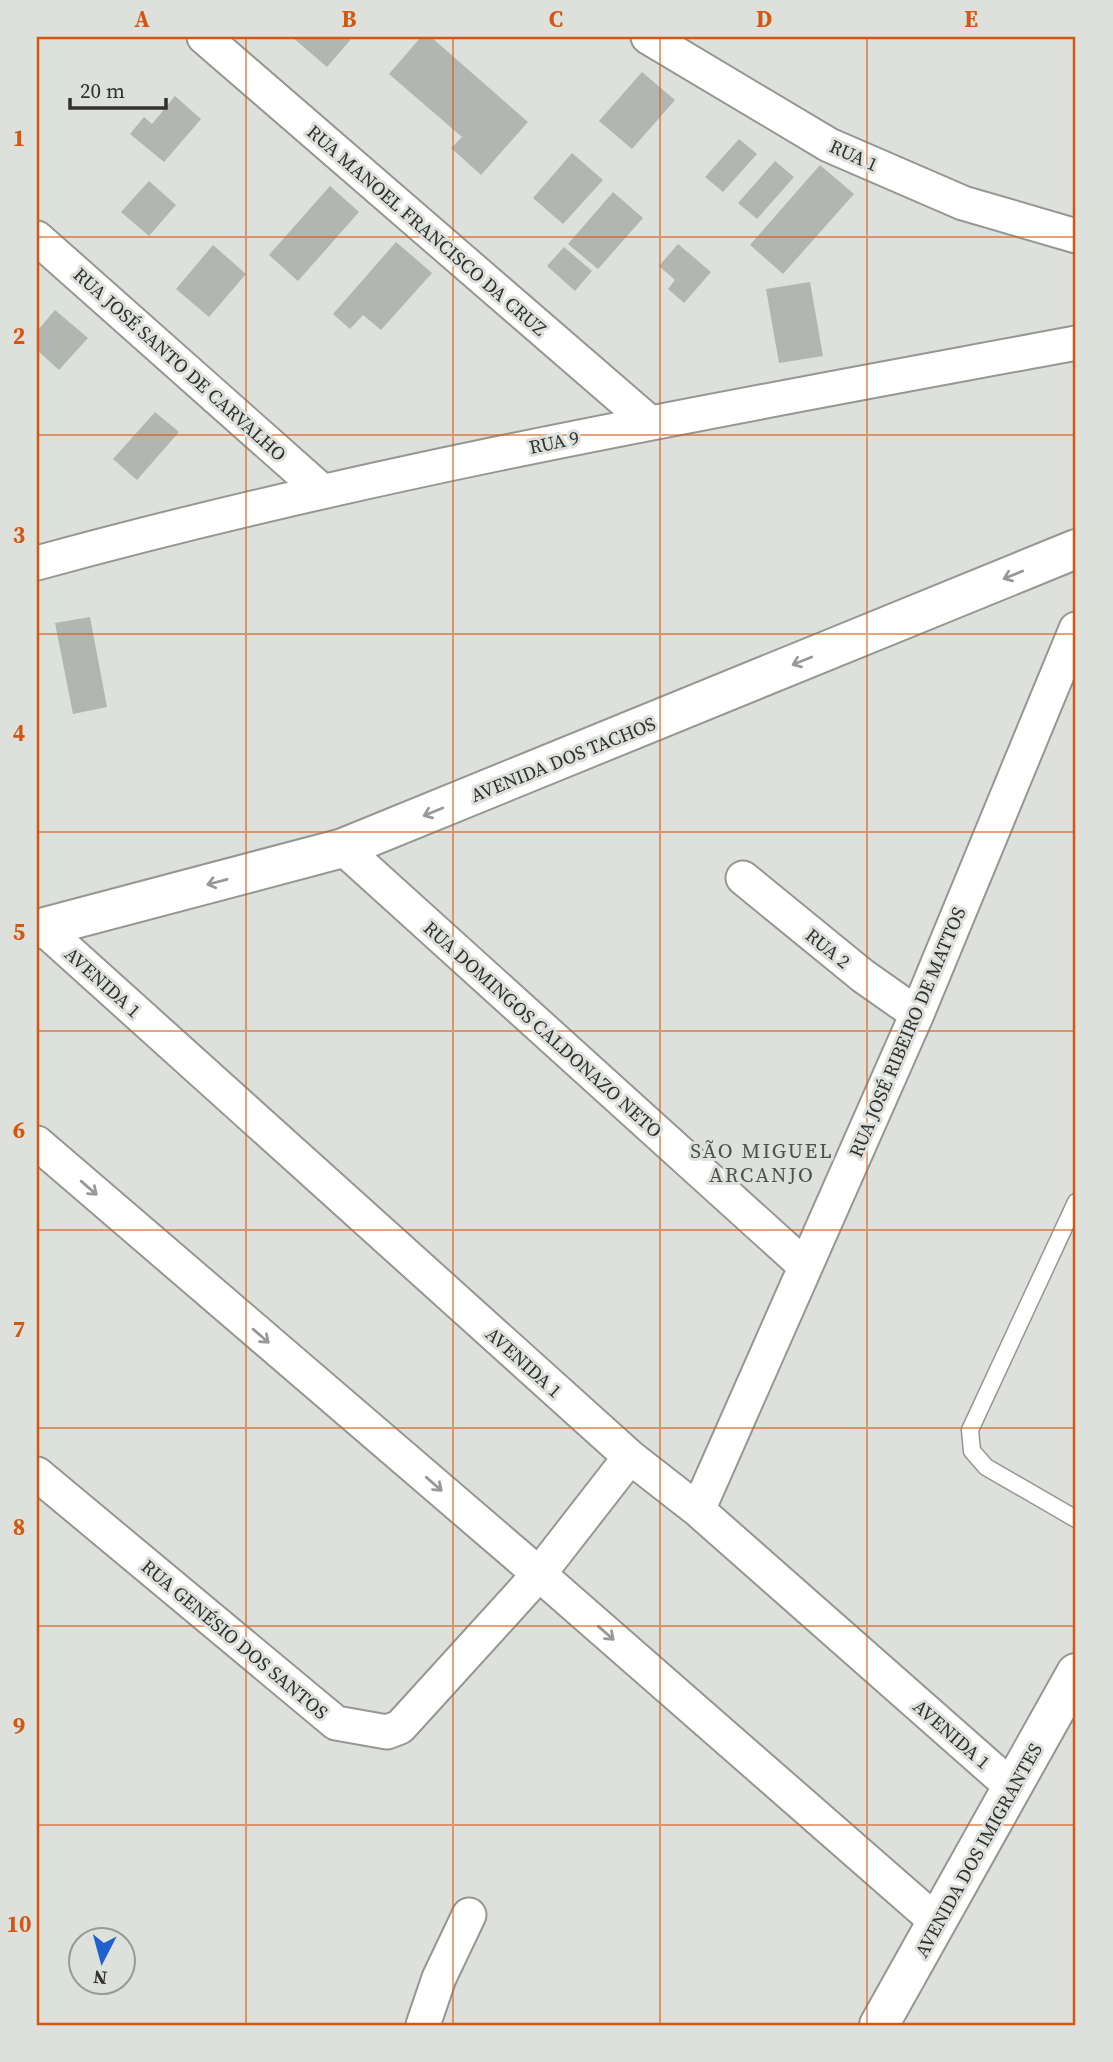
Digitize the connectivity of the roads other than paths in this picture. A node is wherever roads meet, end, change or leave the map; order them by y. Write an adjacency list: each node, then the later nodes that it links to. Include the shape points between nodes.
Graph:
1 (204, 37): 6 (street, RUA MANOEL FRANCISCO DA CRUZ)
2 (648, 37): 3 (street, RUA 1, via 829,145 963,203)
3 (1076, 236)
4 (37, 238): 7 (street, RUA JOSÉ SANTO DE CARVALHO)
5 (1076, 343): 6 (street, RUA 9)
6 (649, 422): 7 (street, RUA 9)
7 (322, 491): 9 (street, RUA 9, via 141,533)
8 (1076, 549): 11 (street, AVENIDA DOS TACHOS, one-way to 11)
9 (37, 563)
10 (1076, 629): 14 (street, RUA JOSÉ RIBEIRO DE MATTOS)
11 (343, 848): 13 (street, AVENIDA DOS TACHOS, one-way to 13); 17 (street, RUA DOMINGOS CALDONAZO NETO)
12 (743, 878): 14 (street, RUA 2)
13 (40, 929): 18 (street, AVENIDA 1)
14 (917, 1014): 17 (street, RUA JOSÉ RIBEIRO DE MATTOS)
15 (37, 1143): 22 (street, one-way to 22)
16 (1076, 1202): 21 (lane, via 970,1430 972,1451 986,1467)
17 (805, 1266): 20 (street, RUA JOSÉ RIBEIRO DE MATTOS)
18 (630, 1457): 20 (street, AVENIDA 1); 22 (street, RUA GENÉSIO DOS SANTOS)
19 (37, 1474): 22 (street, RUA GENÉSIO DOS SANTOS, via 336,1723 357,1729 387,1732 400,1727)
20 (698, 1510): 24 (street, AVENIDA 1)
21 (1076, 1519)
22 (539, 1574): 26 (street, one-way to 26)
23 (1076, 1673): 24 (street, AVENIDA DOS IMIGRANTES)
24 (1012, 1787): 26 (street, AVENIDA DOS IMIGRANTES)
25 (469, 1915): 27 (street)
26 (938, 1923): 28 (street, AVENIDA DOS IMIGRANTES)
27 (423, 2025)
28 (879, 2025)

